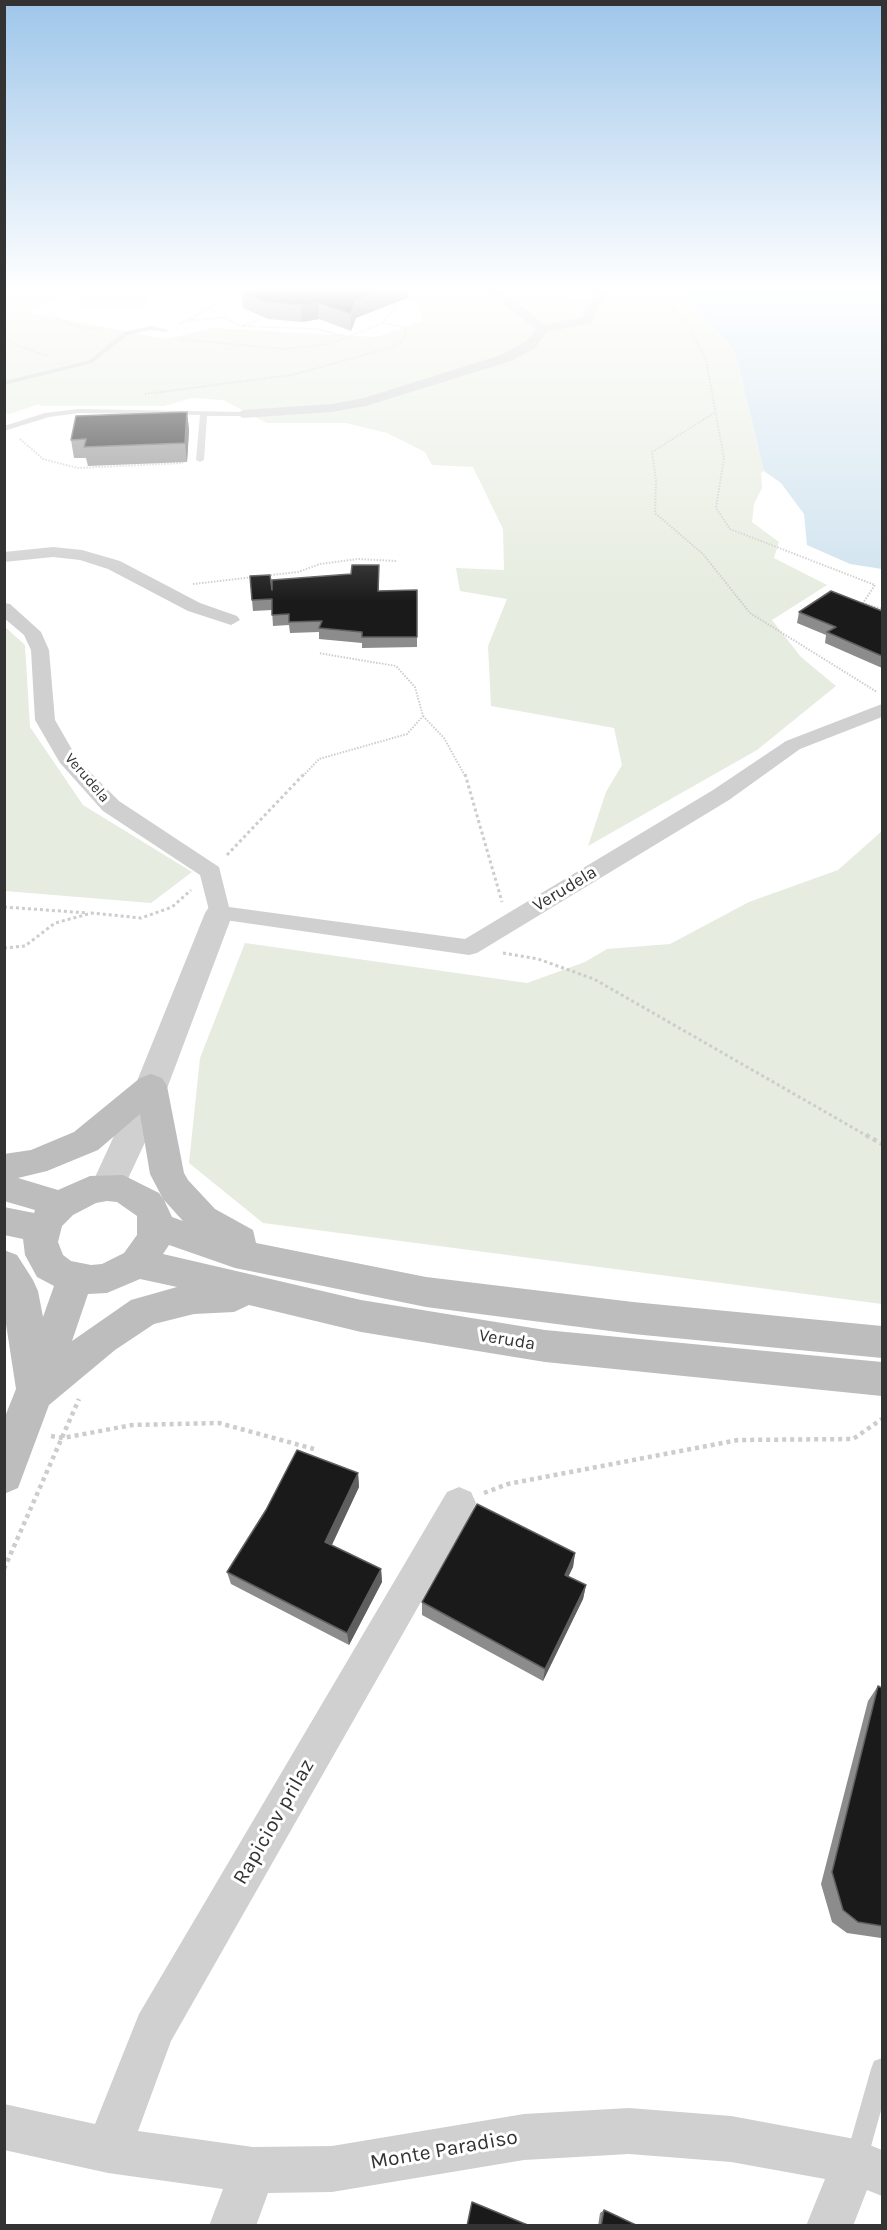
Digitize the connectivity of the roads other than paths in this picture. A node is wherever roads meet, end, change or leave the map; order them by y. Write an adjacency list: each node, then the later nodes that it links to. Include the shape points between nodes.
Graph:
1 (394, 394): 3 (street, via 331,408)
2 (204, 413): 3 (lane); 4 (lane, via 79,411 48,415); 5 (lane)
3 (243, 414)
4 (4, 429)
5 (200, 460)
6 (4, 557): 8 (street, via 53,552 82,555 114,565 194,607)
7 (4, 608): 10 (street, Verudela, via 32,632 40,650 45,720 70,763 111,806 211,872)
8 (231, 620)
9 (882, 710): 10 (street, Verudela, via 793,745 721,795 469,947)
10 (219, 913): 11 (street)
11 (151, 1086): 12 (main road, via 86,1141 35,1162); 14 (street); 20 (main road, via 167,1174 176,1190 203,1219)
12 (4, 1167)
13 (4, 1187): 15 (main road)
14 (107, 1188): 15 (main road, via 90,1190); 17 (main road, via 123,1189 147,1203)
15 (52, 1217): 16 (main road); 21 (main road, via 40,1242 43,1255 50,1266)
16 (4, 1221)
17 (156, 1226): 18 (main road, via 154,1239); 20 (main road, Veruda, via 235,1253)
18 (136, 1263): 21 (main road, via 107,1278); 22 (main road, Veruda)
19 (4, 1265): 25 (main road, via 20,1291)
20 (298, 1268): 23 (main road, Veruda, via 520,1305)
21 (75, 1279): 25 (main road)
22 (265, 1295): 24 (main road, Veruda, via 372,1318 545,1346); 25 (main road, via 194,1299 144,1311)
23 (882, 1342)
24 (882, 1379)
25 (35, 1393): 26 (main road)
26 (4, 1475)
27 (459, 1503): 30 (street, Rapiciov prilaz, via 154,2030)
28 (882, 2069): 31 (lane)
29 (4, 2127): 30 (street, Monte Paradiso)
30 (108, 2150): 32 (street, Monte Paradiso)
31 (869, 2168): 32 (street, Monte Paradiso, via 731,2139 629,2131 524,2136 332,2169); 34 (street)
32 (253, 2170): 33 (street)
33 (232, 2226)
34 (830, 2226)

